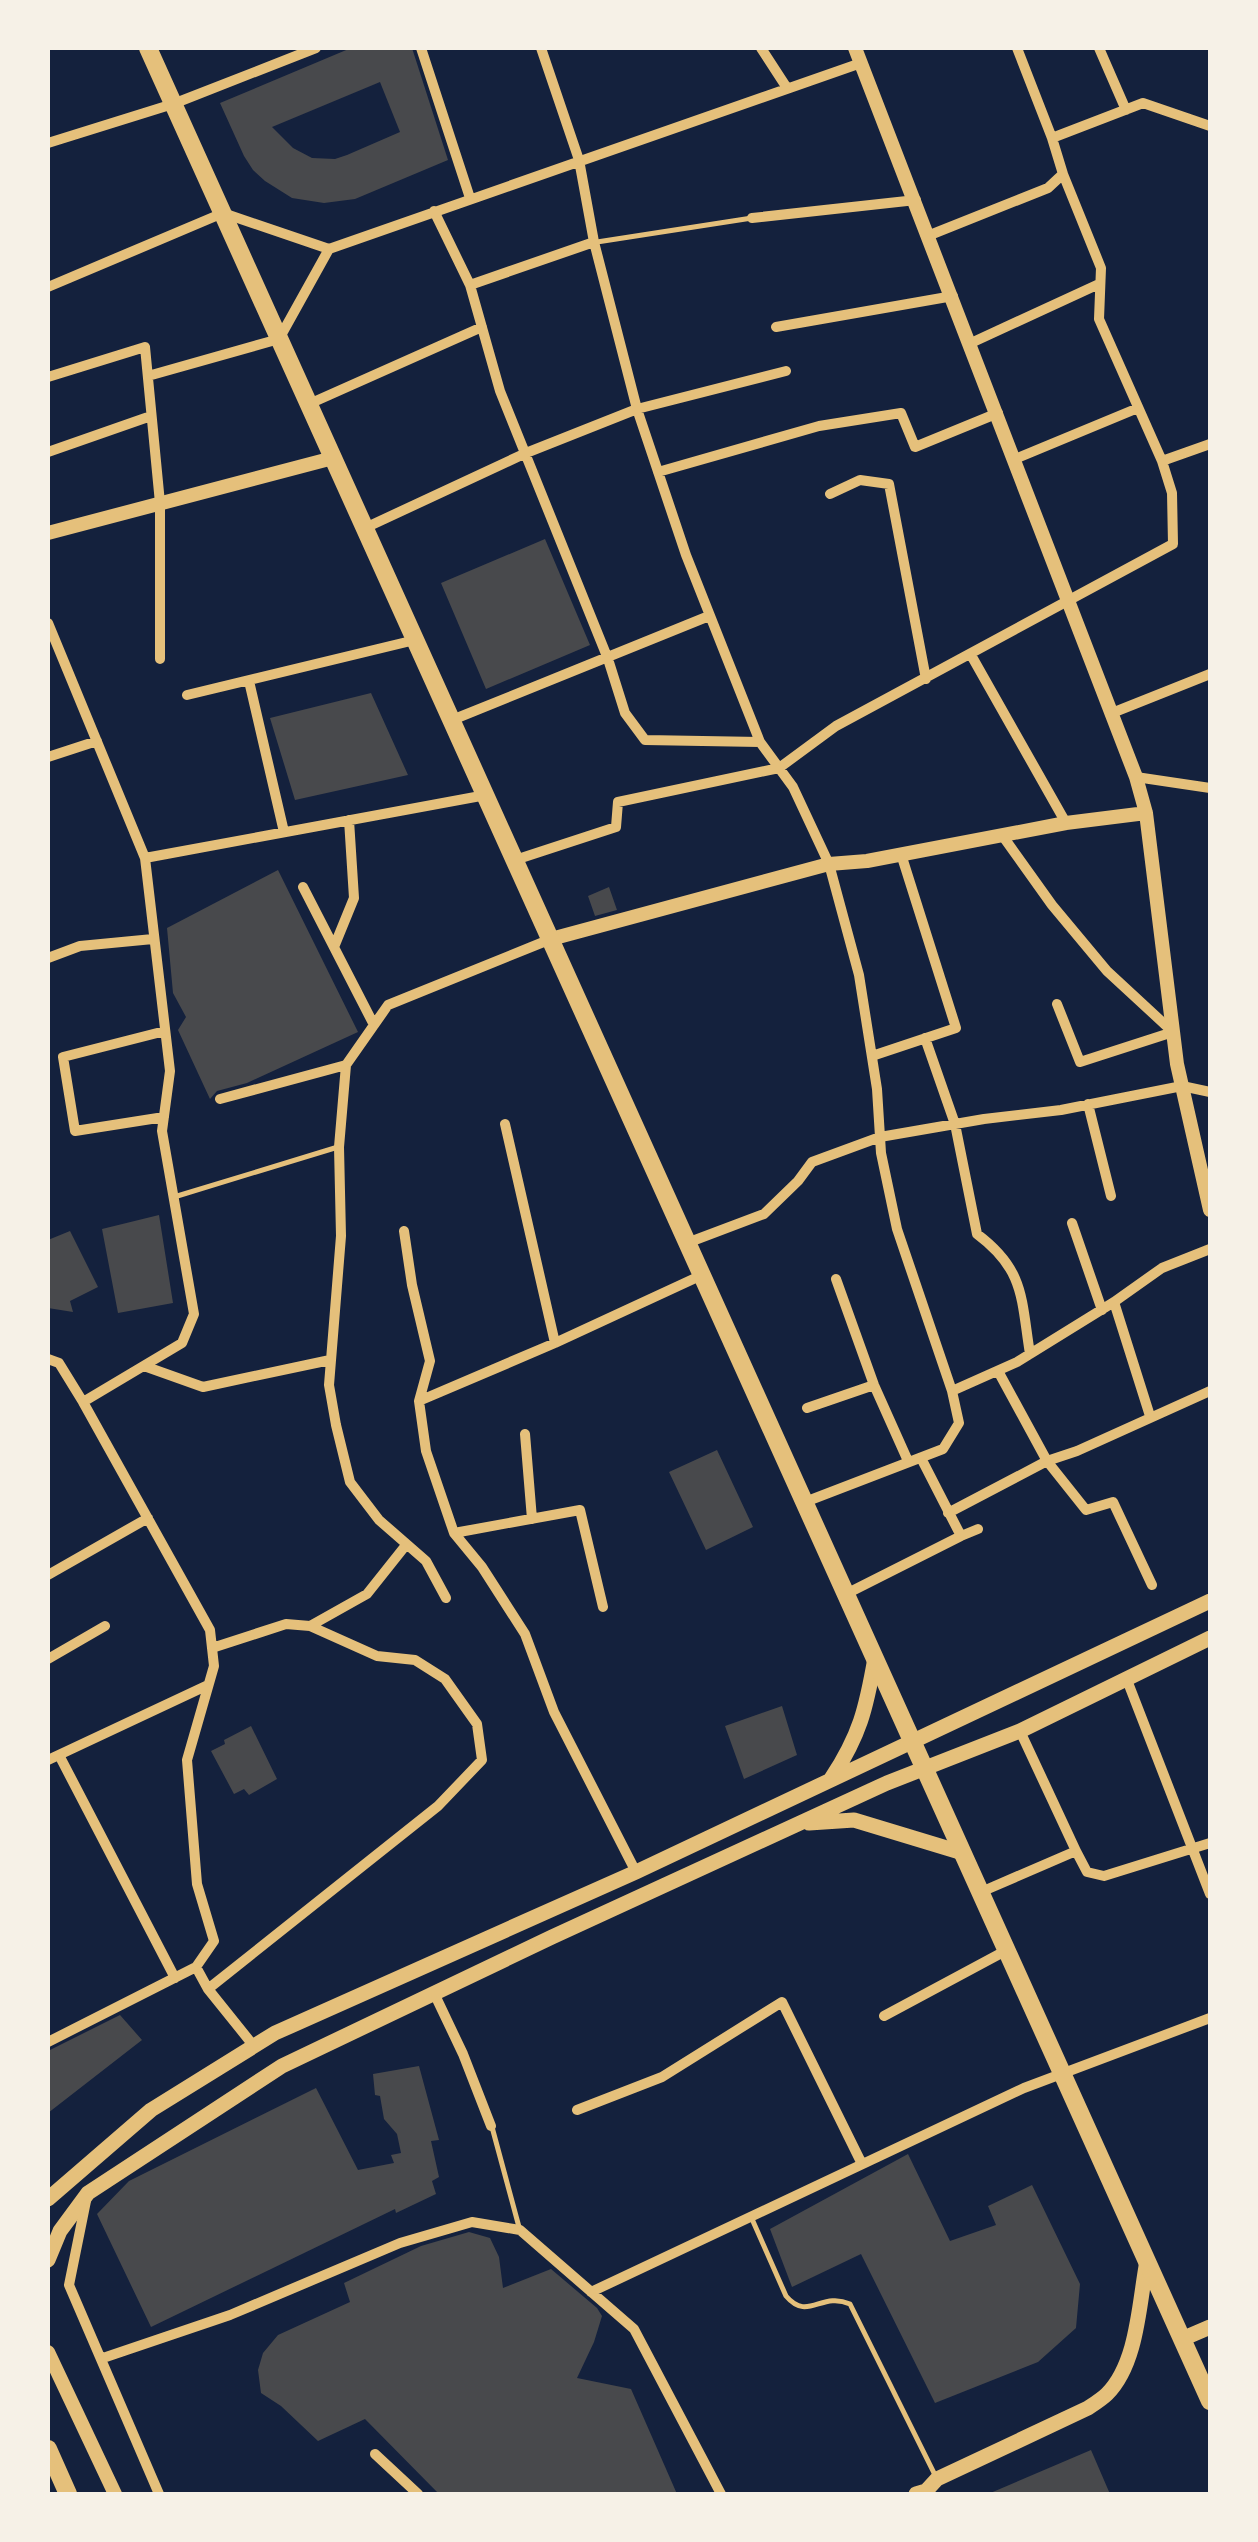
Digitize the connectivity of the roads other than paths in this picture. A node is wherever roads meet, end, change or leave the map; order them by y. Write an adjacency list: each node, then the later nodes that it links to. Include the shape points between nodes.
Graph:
1 (148, 48): 11 (main road)
2 (316, 48): 11 (street)
3 (421, 48): 18 (street)
4 (542, 48): 16 (street)
5 (762, 48): 10 (street)
6 (856, 48): 9 (street)
7 (1016, 48): 14 (street)
8 (1099, 48): 12 (street)
9 (861, 63): 10 (street); 19 (street)
10 (786, 88): 16 (street)
11 (173, 104): 15 (street); 21 (main road)
12 (1126, 110): 13 (street, via 1143,103); 14 (street)
13 (1210, 126)
14 (1052, 138): 17 (street)
15 (48, 143)
16 (579, 160): 18 (street); 24 (street)
17 (1064, 174): 23 (street, via 1048,188); 26 (street, via 1101,268)
18 (470, 198): 20 (street)
19 (916, 200): 22 (street); 23 (street)
20 (434, 211): 25 (street); 27 (street)
21 (223, 213): 25 (street); 28 (street); 32 (main road)
22 (752, 218): 24 (lane)
23 (930, 234): 29 (street)
24 (594, 242): 27 (street); 39 (street)
25 (330, 248): 32 (street)
26 (1099, 284): 33 (street); 38 (street, via 1099,319)
27 (470, 285): 31 (street)
28 (48, 288)
29 (953, 296): 30 (street); 33 (street)
30 (776, 326)
31 (482, 327): 37 (street); 44 (street)
32 (279, 339): 35 (street); 37 (main road)
33 (971, 343): 40 (street)
34 (786, 372): 39 (street)
35 (148, 376): 36 (street, via 145,347); 41 (street)
36 (48, 378)
37 (309, 404): 45 (main road)
38 (1138, 408): 46 (street); 47 (street)
39 (637, 409): 44 (street); 48 (street)
40 (998, 412): 46 (street); 48 (street, via 916,447 902,413 819,426)
41 (151, 416): 43 (street); 50 (street)
42 (1210, 444): 47 (street)
43 (48, 452)
44 (526, 453): 51 (street); 59 (street)
45 (333, 458): 50 (street); 51 (main road)
46 (1015, 459): 53 (street)
47 (1162, 461): 53 (street, via 1172,493 1173,544)
48 (658, 472): 54 (street)
49 (830, 494): 61 (street, via 860,480 889,484)
50 (160, 503): 52 (street); 58 (street)
51 (365, 528): 56 (main road)
52 (48, 534)
53 (1070, 599): 57 (street); 64 (street)
54 (709, 616): 59 (street); 67 (street)
55 (48, 623): 66 (street)
56 (415, 640): 62 (street); 65 (main road)
57 (971, 655): 61 (street); 75 (street)
58 (160, 659)
59 (608, 659): 65 (street); 67 (street, via 625,713 645,740)
60 (1210, 674): 64 (street)
61 (926, 680): 69 (street, via 835,726)
62 (249, 681): 63 (street); 76 (street)
63 (187, 696)
64 (1112, 714): 70 (street)
65 (452, 720): 72 (main road)
66 (96, 741): 68 (street); 79 (street)
67 (760, 742): 69 (street)
68 (48, 757)
69 (779, 768): 80 (street, via 618,802 616,828); 81 (street)
70 (1136, 777): 71 (street); 73 (street)
71 (1210, 788)
72 (486, 796): 74 (street); 80 (main road)
73 (1146, 814): 75 (street); 90 (street)
74 (348, 820): 76 (street); 85 (street, via 354,898)
75 (1066, 823): 77 (street)
76 (284, 832): 79 (street)
77 (1002, 835): 78 (street); 90 (street, via 1107,971)
78 (901, 854): 81 (street); 91 (street, via 956,1028)
79 (146, 858): 83 (street)
80 (515, 860): 84 (main road)
81 (829, 864): 84 (street); 92 (street, via 860,975)
82 (303, 887): 85 (street)
83 (153, 939): 86 (street, via 80,946); 89 (street)
84 (550, 940): 88 (street, via 388,1005); 108 (main road)
85 (334, 948): 88 (street)
86 (48, 958)
87 (1058, 1004): 90 (street, via 1080,1062)
88 (374, 1025): 93 (street)
89 (165, 1031): 98 (street, via 170,1071); 98 (street, via 63,1056 75,1132)
90 (1173, 1032): 94 (street)
91 (925, 1038): 92 (street); 100 (street)
92 (872, 1056): 101 (street)
93 (346, 1066): 96 (street); 102 (street)
94 (1182, 1086): 95 (street); 97 (street); 105 (street)
95 (1210, 1092)
96 (220, 1100)
97 (1088, 1104): 100 (street); 103 (street)
98 (164, 1117): 104 (street)
99 (506, 1124): 114 (street)
100 (955, 1124): 101 (street); 115 (street, via 977,1234 1018,1277)
101 (880, 1137): 108 (street, via 812,1162 764,1214); 121 (street, via 898,1229)
102 (339, 1147): 104 (lane); 117 (street, via 341,1236)
103 (1112, 1196)
104 (174, 1197): 118 (street, via 194,1314 182,1343)
105 (1209, 1199)
106 (1072, 1223): 113 (street)
107 (404, 1232): 123 (street, via 430,1361)
108 (688, 1243): 110 (main road)
109 (1210, 1249): 112 (street, via 1162,1268)
110 (702, 1275): 114 (street); 131 (main road)
111 (836, 1279): 120 (street)
112 (1114, 1302): 113 (street); 126 (street)
113 (1102, 1310): 115 (street)
114 (556, 1343): 123 (street)
115 (1030, 1354): 119 (street)
116 (48, 1359): 124 (street, via 59,1363)
117 (330, 1360): 118 (street, via 203,1387); 138 (street, via 350,1482)
118 (144, 1366): 124 (street)
119 (998, 1370): 121 (street); 129 (street)
120 (874, 1385): 125 (street); 130 (street)
121 (952, 1391): 128 (street, via 959,1423 943,1449)
122 (1210, 1391): 126 (street)
123 (419, 1401): 136 (street, via 426,1451)
124 (83, 1402): 133 (street)
125 (806, 1408)
126 (1150, 1416): 129 (street)
127 (525, 1434): 134 (street)
128 (921, 1458): 130 (street); 132 (street)
129 (1047, 1460): 132 (street); 140 (street, via 1086,1510 1113,1502)
130 (908, 1462): 131 (street)
131 (804, 1502): 141 (main road)
132 (948, 1513): 137 (street)
133 (148, 1518): 139 (street); 148 (street, via 210,1630)
134 (532, 1519): 136 (street); 144 (street, via 580,1510)
135 (978, 1529): 137 (street)
136 (454, 1533): 164 (street, via 524,1634 554,1712)
137 (961, 1536): 141 (street)
138 (406, 1545): 142 (street, via 426,1561); 146 (street, via 368,1594)
139 (48, 1575)
140 (1152, 1584)
141 (846, 1594): 149 (main road)
142 (446, 1598)
143 (1210, 1600): 154 (main road)
144 (602, 1607)
145 (105, 1626): 150 (street)
146 (310, 1626): 148 (street, via 286,1624); 172 (street, via 377,1656 415,1660 445,1680 477,1724 482,1760 438,1806)
147 (1210, 1638): 151 (main road)
148 (212, 1648): 152 (street)
149 (875, 1658): 154 (main road); 158 (main road, via 855,1743)
150 (48, 1659)
151 (1127, 1680): 153 (main road); 161 (street)
152 (208, 1685): 155 (street); 170 (street, via 187,1760 197,1884 214,1940)
153 (1020, 1732): 157 (main road); 162 (street)
154 (912, 1740): 157 (main road); 158 (main road)
155 (59, 1754): 156 (street); 171 (street)
156 (48, 1760)
157 (924, 1768): 159 (main road); 163 (main road)
158 (830, 1781): 164 (main road)
159 (800, 1824): 163 (main road, via 854,1820); 168 (main road)
160 (1210, 1843): 161 (street)
161 (1194, 1849): 162 (street, via 1104,1876 1087,1872); 166 (street)
162 (1076, 1852): 165 (street)
163 (963, 1853): 165 (main road)
164 (636, 1872): 167 (main road)
165 (981, 1892): 169 (main road)
166 (1210, 1894)
167 (543, 1914): 168 (main road); 177 (main road)
168 (552, 1937): 173 (main road)
169 (1007, 1950): 174 (street); 178 (main road)
170 (196, 1967): 171 (street); 172 (street)
171 (174, 1978): 176 (street)
172 (208, 1989): 177 (street)
173 (434, 1993): 180 (street); 182 (main road, via 282,2066)
174 (884, 2016)
175 (1210, 2018): 178 (street)
176 (48, 2042)
177 (253, 2045): 183 (main road, via 151,2110)
178 (1062, 2072): 181 (street); 187 (main road)
179 (577, 2110): 181 (street, via 662,2078 782,2002)
180 (492, 2126): 185 (lane)
181 (862, 2164): 184 (street)
182 (88, 2193): 186 (main road); 192 (street, via 68,2285)
183 (48, 2199)
184 (751, 2216): 188 (street); 198 (lane, via 795,2306 830,2299 850,2304)
185 (520, 2230): 188 (street); 192 (street, via 472,2222 400,2244 230,2315)
186 (48, 2260)
187 (1147, 2261): 190 (main road); 198 (main road, via 1131,2347 1108,2393)
188 (591, 2292): 203 (street, via 634,2329)
189 (1210, 2327): 190 (main road)
190 (1182, 2339): 193 (main road)
191 (48, 2352): 200 (street)
192 (103, 2358): 201 (street)
193 (1205, 2373): 194 (main road)
194 (1210, 2401)
195 (48, 2449): 197 (main road)
196 (376, 2454): 202 (street)
197 (53, 2465): 199 (main road)
198 (926, 2490)
199 (68, 2494)
200 (115, 2494)
201 (159, 2494)
202 (418, 2494)
203 (721, 2494)

